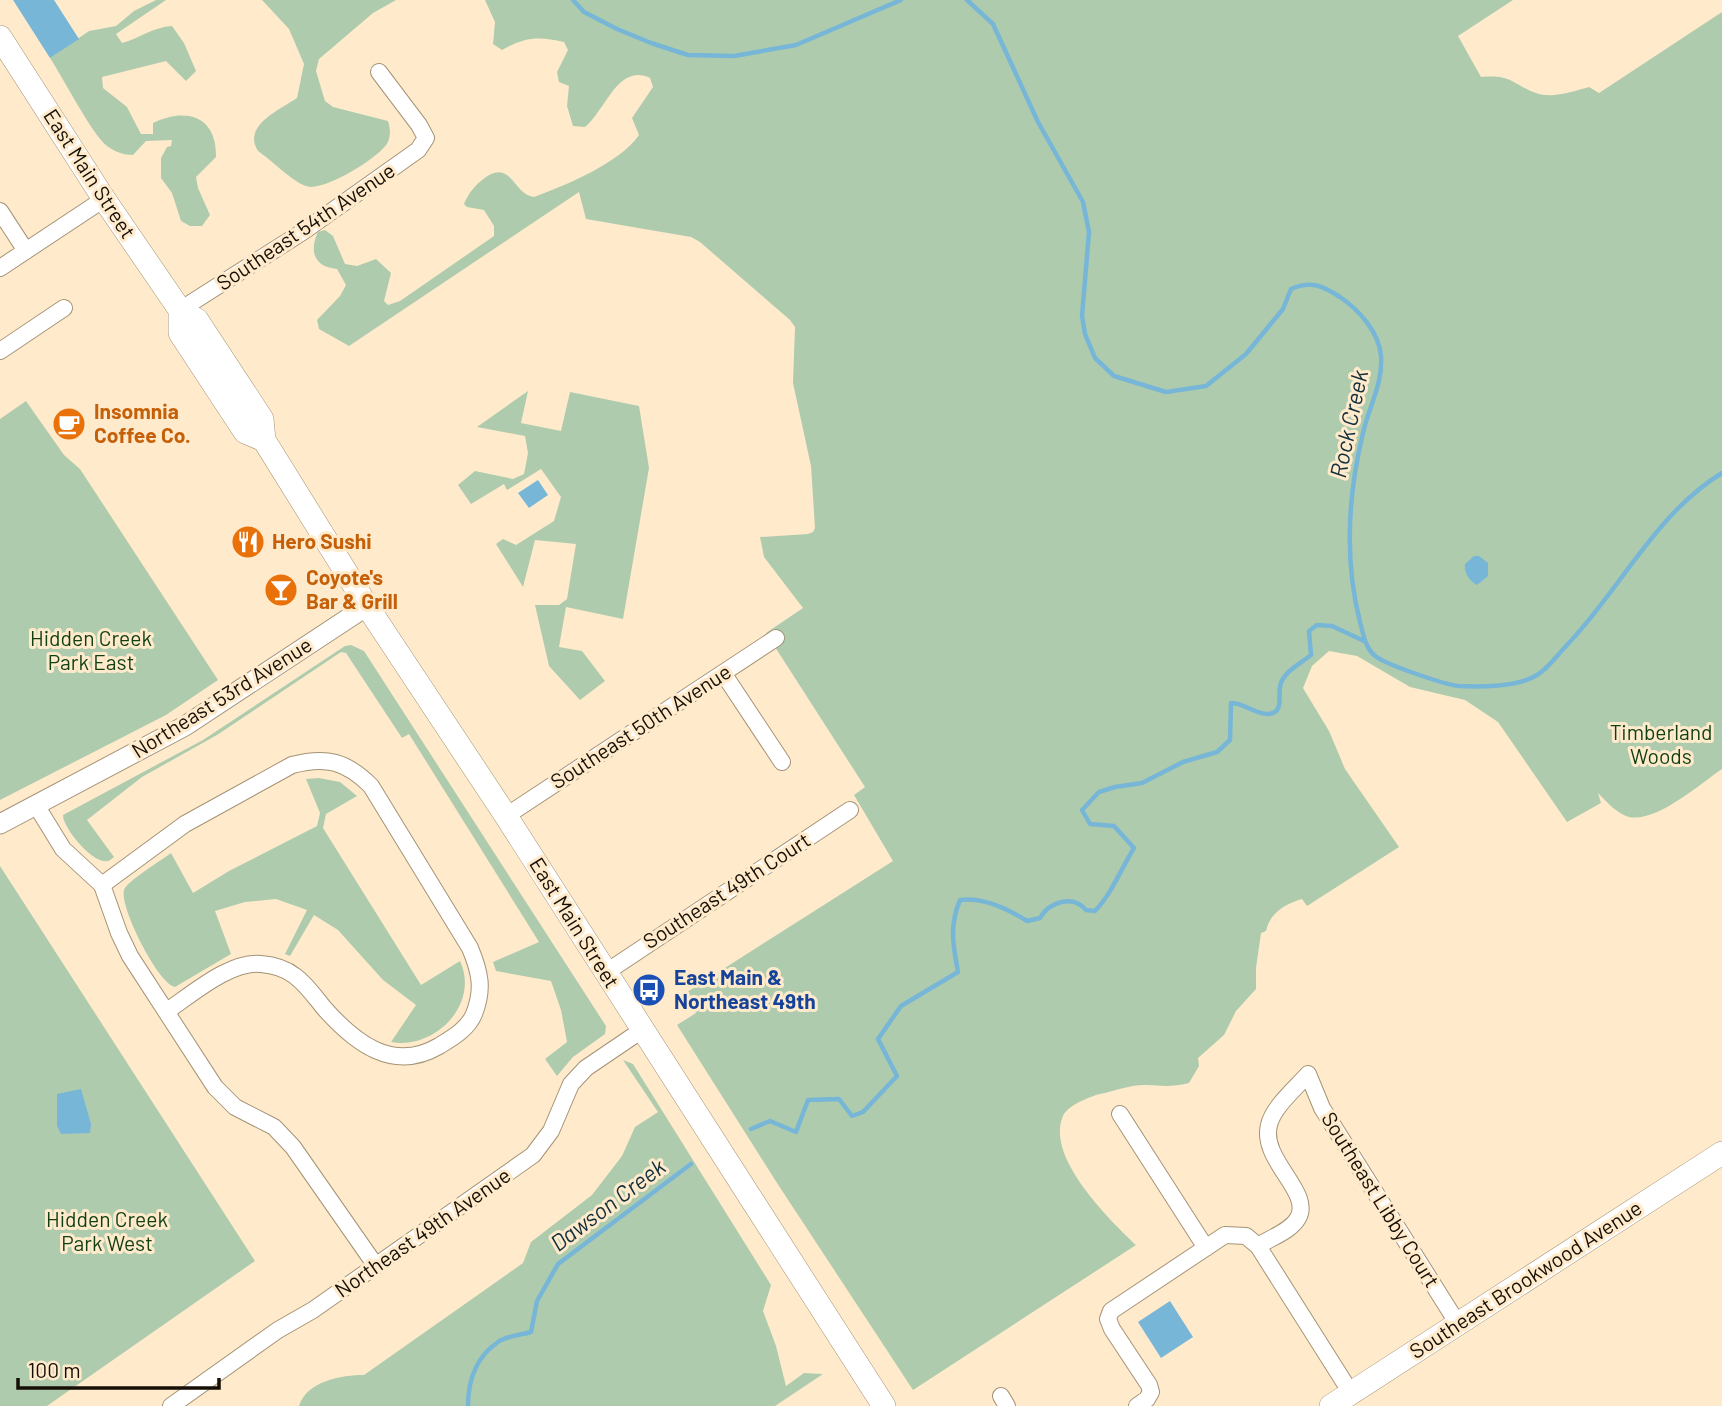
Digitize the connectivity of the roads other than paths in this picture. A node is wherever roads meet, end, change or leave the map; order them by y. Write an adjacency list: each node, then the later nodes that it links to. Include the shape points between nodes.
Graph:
1 (0, 37): 3 (main road, East Main Street)
2 (379, 72): 8 (street, Southeast 54th Avenue, via 426,138 418,150)
3 (104, 199): 5 (street); 8 (main road, East Main Street)
4 (0, 211): 5 (street)
5 (26, 251): 6 (street)
6 (0, 268)
7 (64, 308): 9 (street)
8 (180, 310): 10 (main road, East Main Street, via 180,333 245,432 264,440)
9 (0, 351)
10 (367, 606): 14 (street, Northeast 53rd Avenue, via 185,726); 16 (main road, East Main Street)
11 (776, 638): 12 (street, Southeast 50th Avenue)
12 (723, 673): 13 (street); 16 (street, Southeast 50th Avenue)
13 (782, 762)
14 (36, 805): 17 (street, Northeast 53rd Avenue); 18 (street, via 63,849)
15 (850, 810): 19 (street, Southeast 49th Court)
16 (506, 816): 19 (main road, East Main Street)
17 (0, 824)
18 (102, 885): 20 (street, via 130,956); 20 (street, via 185,824 292,765 326,760 358,773 371,786 470,948 479,971 480,999 470,1023 426,1053 408,1057 380,1052 349,1033 295,976 280,967 257,963 229,970)
19 (605, 973): 21 (main road, East Main Street)
20 (167, 1011): 26 (street, via 215,1087 235,1107 274,1127 293,1147)
21 (642, 1030): 26 (street, Northeast 49th Avenue, via 586,1068 571,1084 551,1131 533,1155); 30 (main road, East Main Street)
22 (1120, 1114): 25 (street)
23 (1722, 1153): 27 (main road, Southeast Brookwood Avenue)
24 (1252, 1241): 25 (street, via 1226,1235); 27 (street, Southeast Libby Court, via 1297,1219 1301,1208 1272,1154 1269,1127 1308,1074 1322,1108); 28 (street)
25 (1206, 1248): 31 (street, via 1111,1311 1108,1319 1151,1392)
26 (376, 1266): 29 (street, Northeast 49th Avenue)
27 (1458, 1324): 28 (main road, Southeast Brookwood Avenue)
28 (1351, 1393): 32 (main road, Southeast Brookwood Avenue)
29 (171, 1406)
30 (884, 1406)
31 (1137, 1406)
32 (1331, 1406)

